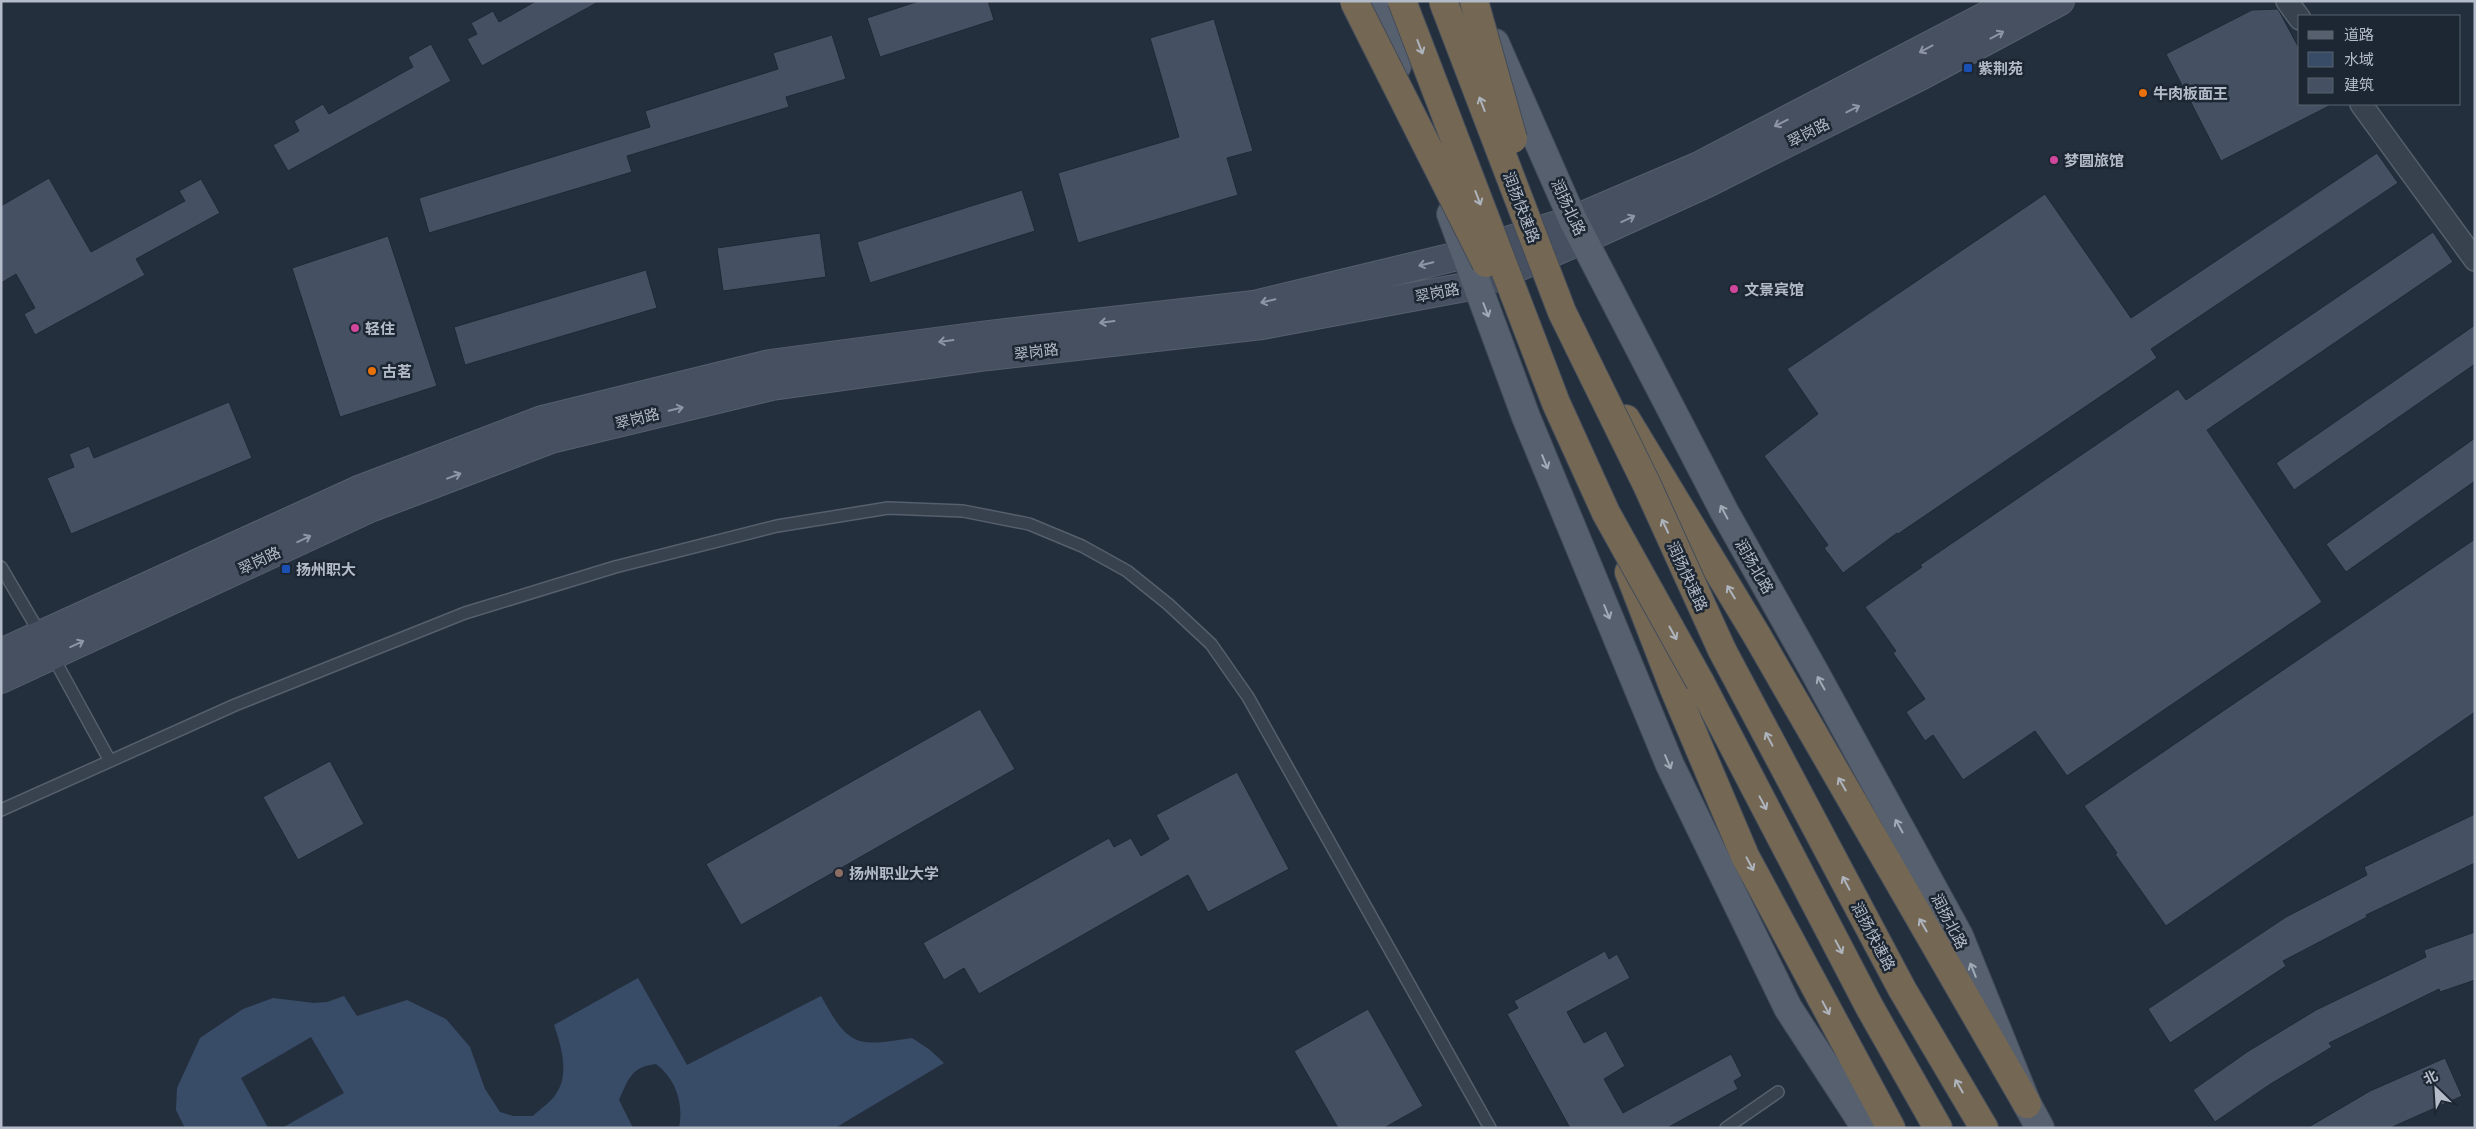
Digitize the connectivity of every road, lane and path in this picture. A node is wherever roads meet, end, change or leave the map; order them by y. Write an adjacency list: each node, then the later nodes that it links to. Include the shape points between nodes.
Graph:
1 (1354, 1): 16 (highway, bridge)
2 (1374, 1): 12 (main road)
3 (1402, 1): 16 (highway, one-way to 16, bridge)
4 (1443, 1): 15 (highway, 润扬快速路, one-way to 4, bridge)
5 (1475, 1): 11 (main road, 润扬北路); 15 (highway, bridge)
6 (2015, 1): 11 (main road, 翠岗路, one-way to 11)
7 (2060, 1): 11 (main road, 翠岗路, one-way to 7, via 1707,183 1922,75)
8 (2287, 1): 9 (street)
9 (2298, 16)
10 (2362, 105): 13 (street)
11 (1579, 230): 12 (main road, 翠岗路); 14 (main road, 翠岗路); 25 (main road, 润扬北路, one-way to 11, via 1959,936 1724,511)
12 (1466, 254): 14 (main road); 19 (main road, 翠岗路, one-way to 19, via 1254,305 770,364 542,420 361,489)
13 (2475, 260)
14 (1476, 284): 19 (main road, 翠岗路, one-way to 14, via 370,508 551,439 772,386 988,356 1262,325); 28 (main road, one-way to 28, via 1526,417 1670,766 1788,1008)
15 (1562, 312): 25 (highway, one-way to 15, bridge, via 1756,634); 31 (highway, 润扬快速路, one-way to 15, bridge, via 1902,989 1722,650 1647,485)
16 (1556, 403): 17 (highway, bridge)
17 (1606, 513): 29 (highway, one-way to 29, bridge, via 1675,691 1745,856); 30 (highway, one-way to 30, bridge, via 1700,682 1870,1008)
18 (1, 567): 19 (lane)
19 (47, 645): 20 (main road, 翠岗路); 21 (main road, 翠岗路); 22 (lane)
20 (1, 653)
21 (1, 680)
22 (110, 760): 23 (lane); 26 (lane, via 235,704 465,613 615,567 777,526 888,508 963,511 1029,524 1082,546 1127,571 1211,644 1248,697)
23 (1, 810)
24 (1778, 1092): 27 (lane)
25 (2027, 1104): 32 (main road, 润扬北路)
26 (1490, 1128)
27 (1726, 1128)
28 (1866, 1128)
29 (1891, 1128)
30 (1938, 1128)
31 (1984, 1128)
32 (2040, 1128)

